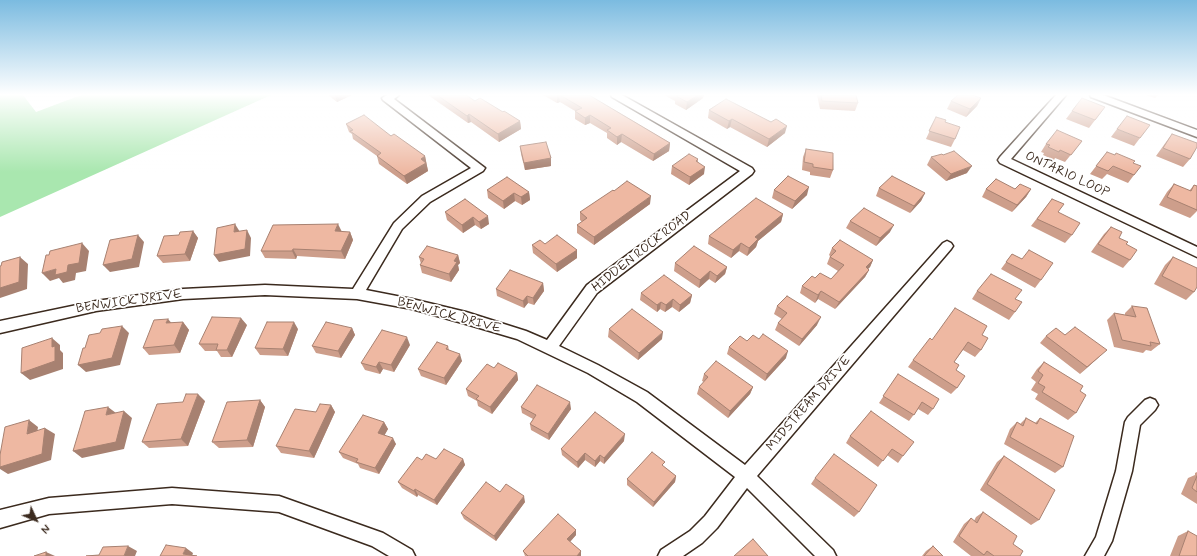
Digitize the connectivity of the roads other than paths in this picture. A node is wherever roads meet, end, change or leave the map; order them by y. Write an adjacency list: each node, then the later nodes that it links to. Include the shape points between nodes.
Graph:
1 (421, 121): 8 (street, via 479,168 426,199 398,226)
2 (662, 121): 10 (street, HIDDEN ROCK ROAD, via 748,171 592,289)
3 (1038, 121): 7 (street, ONTARIO LOOP, via 1004,160)
4 (1164, 121): 5 (street)
5 (1197, 134)
6 (947, 246): 12 (street, MIDSTREAM DRIVE)
7 (1197, 252)
8 (358, 294): 9 (street, BENWICK DRIVE, via 265,290 183,294 96,306); 10 (street, BENWICK DRIVE, via 466,318 521,335)
9 (0, 327)
10 (550, 348): 12 (street, BENWICK DRIVE, via 594,369 642,397)
11 (1150, 405): 17 (street, via 1133,422 1122,478 1103,541)
12 (746, 476): 15 (street, MIDSTREAM DRIVE, via 711,522 696,537); 16 (street, BENWICK DRIVE)
13 (0, 519): 14 (street, via 49,506 172,496 279,504 377,539)
14 (406, 556)
15 (667, 556)
16 (827, 556)
17 (1094, 556)

